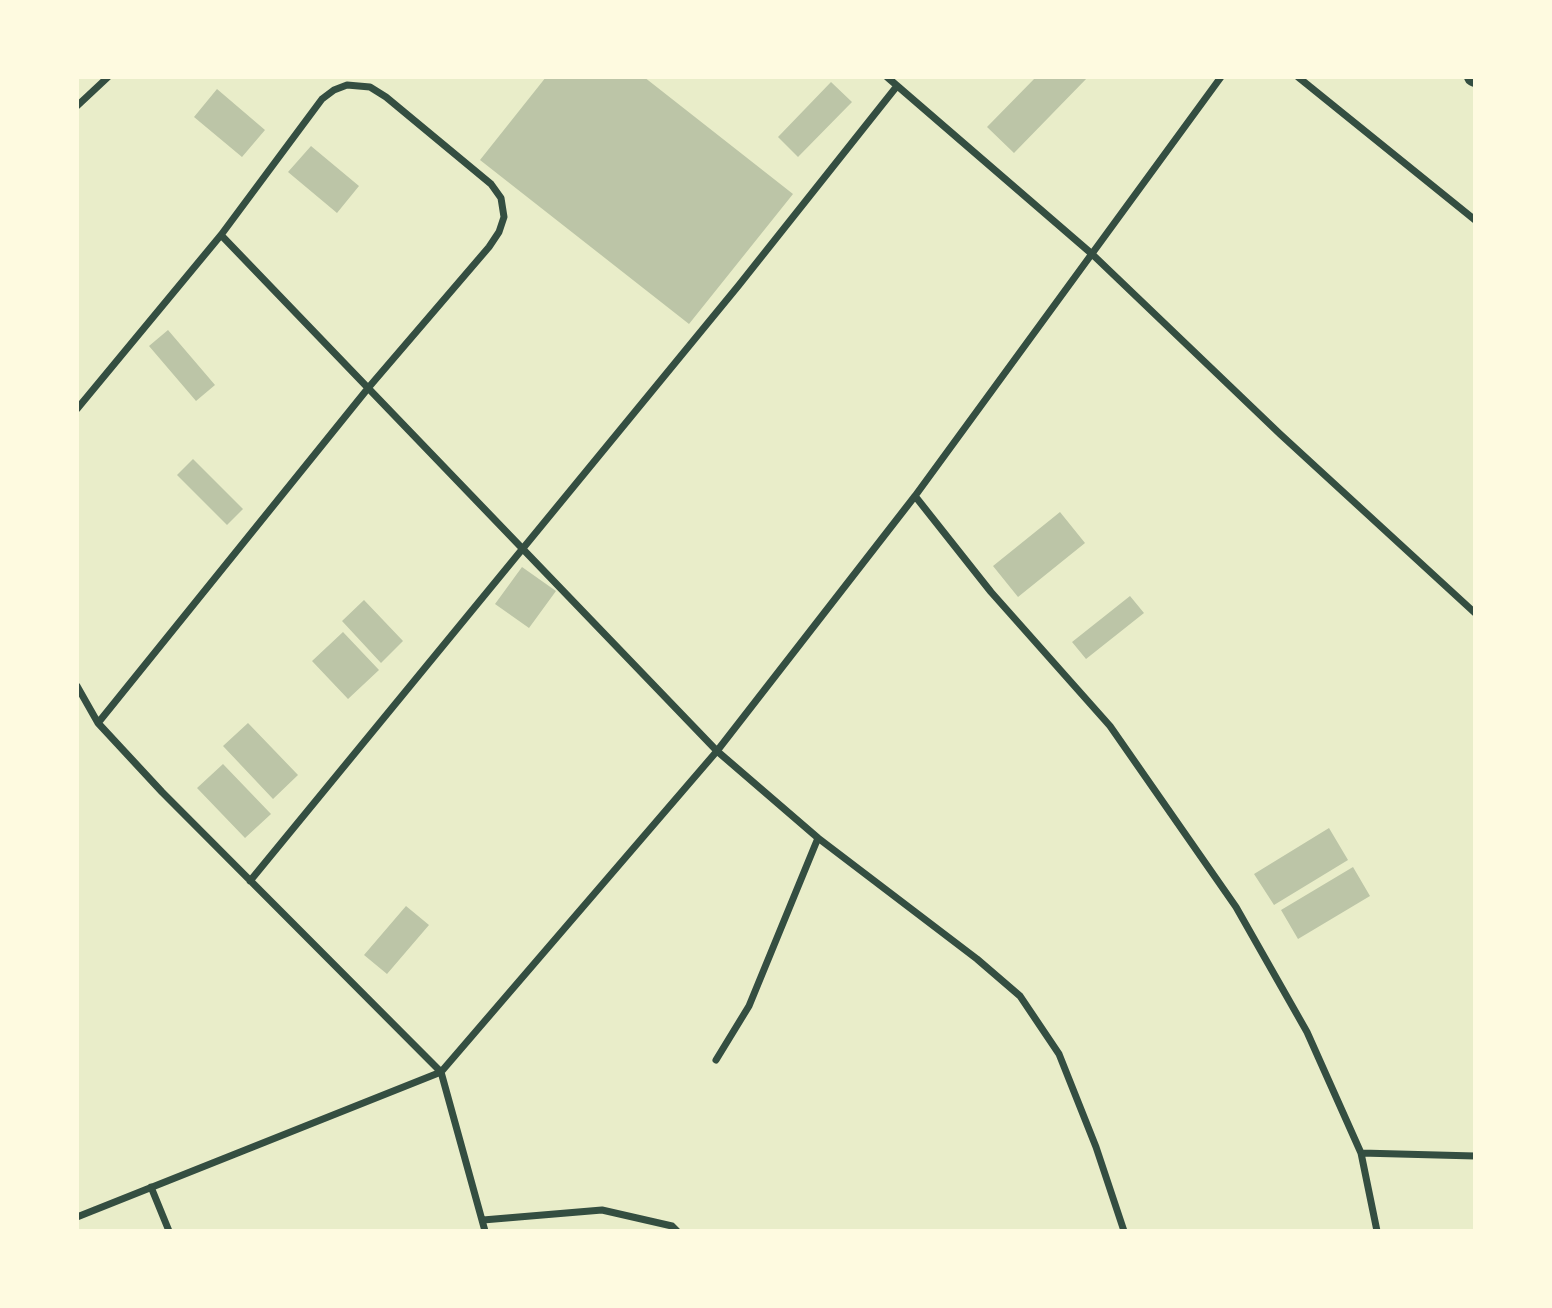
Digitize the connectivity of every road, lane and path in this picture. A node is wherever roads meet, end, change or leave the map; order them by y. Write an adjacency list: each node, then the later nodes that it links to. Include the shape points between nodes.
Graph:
1 (108, 77): 6 (street)
2 (887, 77): 5 (street)
3 (1221, 77): 9 (street)
4 (1298, 77): 7 (street)
5 (897, 86): 9 (street); 13 (street)
6 (77, 106)
7 (1475, 220)
8 (221, 235): 10 (street); 10 (street, via 322,99 347,85 369,87 386,97 491,184 501,198 504,217 499,232); 11 (street)
9 (1091, 254): 12 (street); 14 (street)
10 (369, 387): 13 (street); 16 (street)
11 (77, 409)
12 (915, 496): 17 (street); 22 (street, via 991,592 1110,726 1236,907 1307,1032)
13 (524, 549): 17 (street); 19 (street)
14 (1475, 613)
15 (77, 686): 16 (street)
16 (98, 723): 19 (street)
17 (717, 751): 18 (street); 21 (street)
18 (818, 838): 20 (street, via 749,1006); 30 (street, via 1020,996 1059,1054)
19 (250, 881): 21 (street)
20 (716, 1060)
21 (441, 1072): 24 (street); 26 (street)
22 (1361, 1153): 23 (street); 31 (street)
23 (1475, 1156)
24 (151, 1187): 25 (street); 27 (street)
25 (77, 1217)
26 (483, 1220): 28 (street); 29 (street, via 602,1210)
27 (169, 1231)
28 (485, 1231)
29 (677, 1231)
30 (1124, 1231)
31 (1377, 1231)

